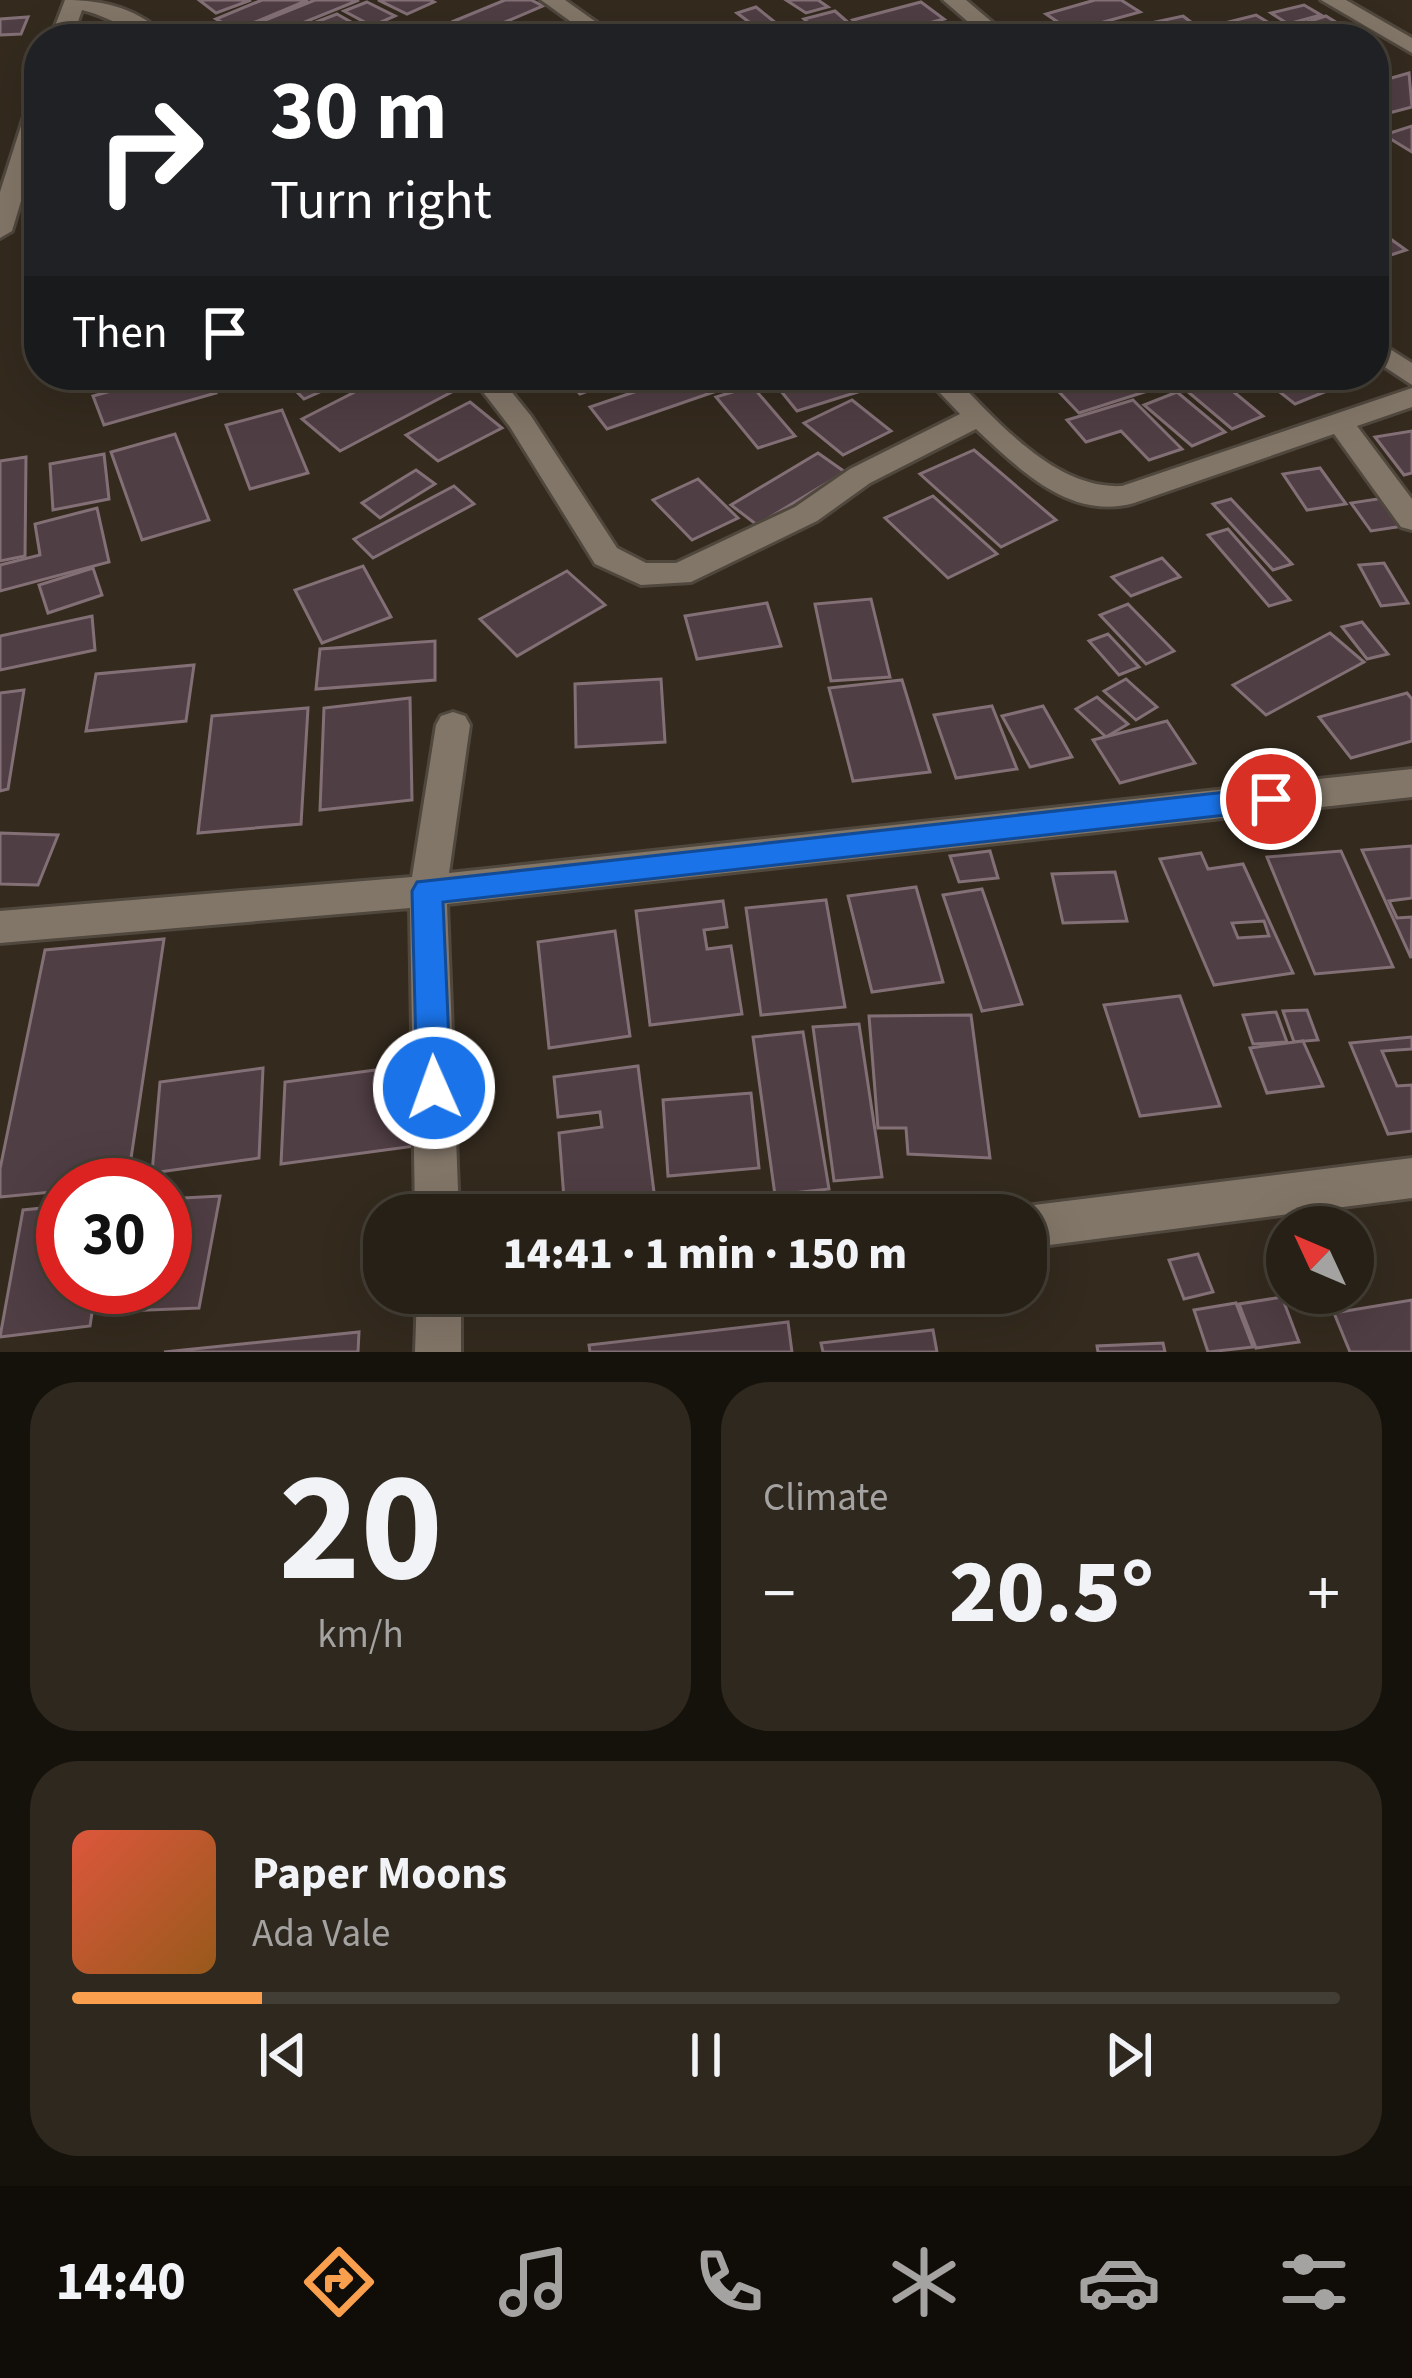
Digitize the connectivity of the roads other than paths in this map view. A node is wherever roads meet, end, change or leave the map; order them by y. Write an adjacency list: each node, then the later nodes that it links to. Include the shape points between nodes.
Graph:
1 (551, 0): 6 (street)
2 (953, 0): 7 (street)
3 (1331, 0): 8 (street)
4 (74, 1): 5 (street)
5 (138, 24)
6 (587, 24)
7 (982, 24)
8 (1372, 24)
9 (24, 153): 10 (street)
10 (0, 231)
11 (496, 390): 14 (street, via 606,556 640,574 680,574)
12 (951, 390): 14 (street)
13 (1412, 398): 15 (street)
14 (977, 417): 15 (street, via 1071,490 1098,498)
15 (1340, 422): 16 (street)
16 (1412, 520)
17 (453, 724): 19 (street)
18 (1412, 783): 19 (street)
19 (428, 891): 20 (street); 22 (street)
20 (0, 927)
21 (1412, 1178): 23 (street)
22 (436, 1194)
23 (1047, 1224)
24 (439, 1314): 25 (street)
25 (438, 1352)

